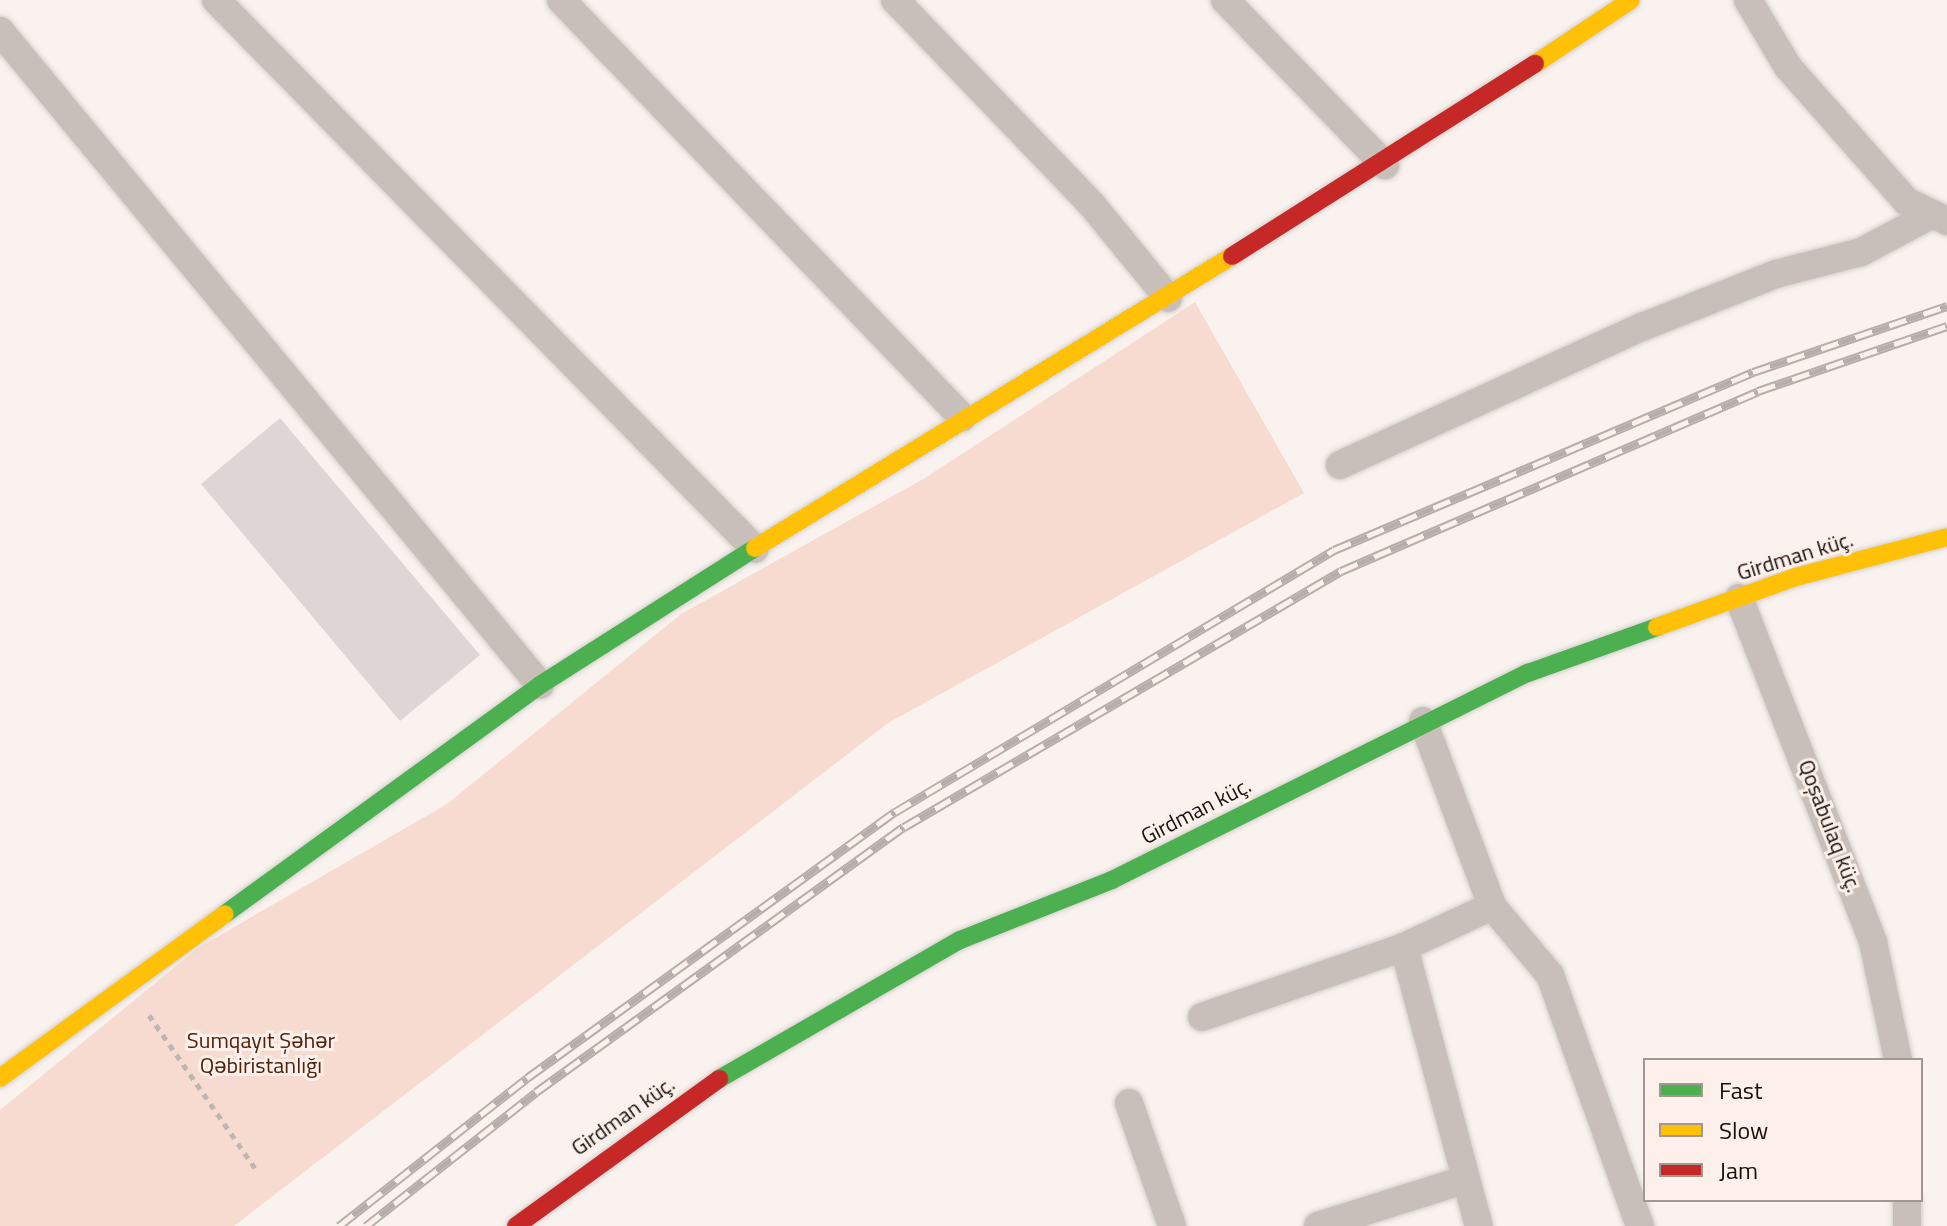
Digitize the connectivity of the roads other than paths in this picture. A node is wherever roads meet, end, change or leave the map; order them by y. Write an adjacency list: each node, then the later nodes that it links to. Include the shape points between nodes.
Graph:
1 (216, 0): 15 (street)
2 (561, 0): 12 (street)
3 (895, 0): 11 (street, via 1092,205)
4 (1225, 0): 9 (street)
5 (1631, 0): 7 (street)
6 (1748, 0): 10 (street, via 1788,67)
7 (1595, 9): 9 (street)
8 (0, 31): 17 (street)
9 (1385, 165): 11 (street)
10 (1937, 219): 13 (street, via 1861,252 1776,274 1642,327)
11 (1168, 298): 12 (street)
12 (962, 417): 15 (street)
13 (1340, 465)
14 (1947, 537): 16 (street, Girdman küç.)
15 (755, 549): 17 (street)
16 (1739, 598): 18 (street, Girdman küç., via 1528,673); 22 (street, Qoşabulaq küç., via 1868,928)
17 (540, 685): 23 (street)
18 (1423, 721): 19 (street); 27 (street, Girdman küç., via 1167,853 960,940 857,993 642,1131)
19 (1492, 906): 20 (street); 31 (street, via 1550,975)
20 (1404, 947): 21 (street); 25 (street)
21 (1202, 1017)
22 (1898, 1058)
23 (0, 1078)
24 (1129, 1103): 28 (street)
25 (1464, 1180): 29 (street); 30 (street)
26 (1907, 1202): 32 (street)
27 (516, 1226)
28 (1172, 1226)
29 (1318, 1226)
30 (1479, 1226)
31 (1640, 1226)
32 (1907, 1226)

